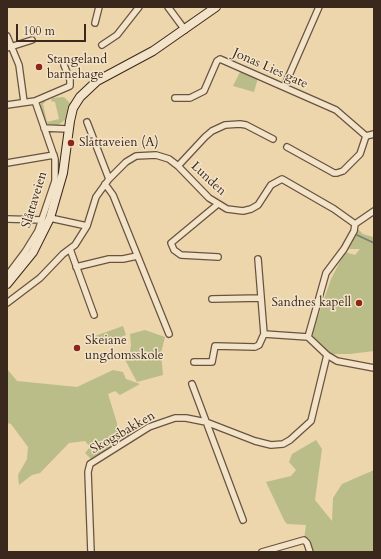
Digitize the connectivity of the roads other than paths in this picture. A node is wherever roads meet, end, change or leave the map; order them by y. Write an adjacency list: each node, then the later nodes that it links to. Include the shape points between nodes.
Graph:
1 (99, 7): 6 (street)
2 (139, 7): 10 (street, via 117,35)
3 (168, 7): 7 (street)
4 (216, 7): 7 (main road)
5 (319, 7): 13 (street)
6 (95, 23)
7 (185, 30): 20 (main road, via 90,86 76,102)
8 (7, 36): 11 (street)
9 (32, 40): 11 (street)
10 (102, 44)
11 (10, 47): 16 (street, via 18,65)
12 (64, 66): 15 (street, via 70,86)
13 (284, 87): 14 (street, Jonas Lies gate, via 220,59 217,60 204,91 190,98); 22 (street, Jonas Lies gate, via 336,110)
14 (175, 98)
15 (34, 101): 16 (street); 19 (street, Slåttaveien)
16 (24, 102): 17 (street)
17 (7, 105)
18 (87, 122): 28 (street)
19 (44, 128): 20 (street); 25 (street, Slåttaveien)
20 (68, 129): 33 (main road, via 61,184)
21 (374, 134): 22 (street)
22 (366, 136): 24 (street, via 360,154 343,171 337,173)
23 (273, 139): 27 (street, via 246,125 225,125 205,137)
24 (287, 147)
25 (54, 155): 26 (street); 33 (street, Slåttaveien, via 55,181)
26 (7, 163)
27 (178, 166): 28 (street, Lunden, via 162,156 136,156); 30 (street, Lunden)
28 (109, 179): 29 (street, Lunden)
29 (105, 184): 35 (street, Lunden, via 93,202); 37 (street, via 113,195)
30 (218, 204): 34 (street, Lunden, via 232,210 252,210 272,185 282,179); 38 (street, via 171,242 174,250 181,256)
31 (374, 211): 34 (street)
32 (7, 219): 33 (street)
33 (46, 219): 35 (street); 41 (street, Slåttaveien); 42 (main road, via 32,252)
34 (355, 224): 49 (street, via 344,249 326,274)
35 (87, 226): 36 (street, Lunden)
36 (70, 249): 40 (street); 45 (street, Lunden, via 40,278)
37 (137, 256): 40 (street, via 109,259); 47 (street)
38 (218, 257)
39 (258, 259): 43 (street)
40 (76, 267): 46 (street)
41 (7, 276)
42 (7, 284)
43 (261, 298): 44 (street); 48 (street)
44 (212, 299)
45 (7, 303)
46 (94, 315)
47 (169, 334)
48 (264, 334): 49 (street); 51 (street, via 259,345 255,347 215,346 212,362)
49 (308, 337): 50 (street)
50 (327, 355): 52 (street, via 337,361); 54 (street, Skogsbakken, via 311,421 290,440 278,445 255,441)
51 (194, 362)
52 (374, 368)
53 (192, 384): 54 (street)
54 (206, 422): 55 (street); 56 (street, Skogsbakken, via 181,418 166,421 150,427 90,464 88,472)
55 (243, 520)
56 (91, 552)
57 (262, 552): 58 (street, via 304,540)
58 (310, 552)

